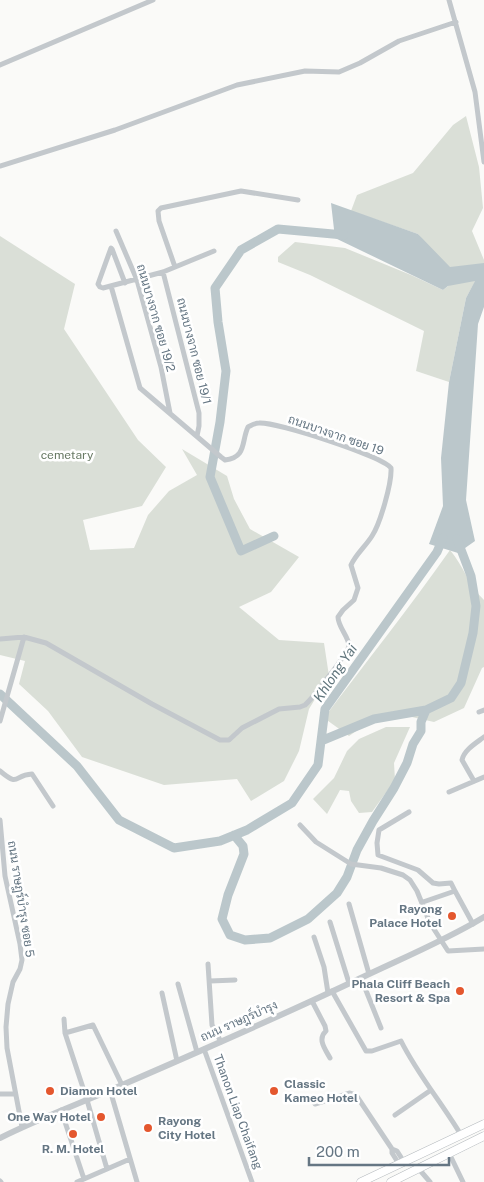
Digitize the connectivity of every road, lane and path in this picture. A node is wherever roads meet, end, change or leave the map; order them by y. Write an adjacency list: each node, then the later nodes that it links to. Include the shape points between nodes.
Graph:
1 (153, 0): 4 (street)
2 (449, 0): 3 (street)
3 (456, 22): 5 (street); 7 (street, via 399,41 339,72 305,71 237,86 116,130)
4 (0, 65)
5 (481, 114): 6 (street)
6 (484, 162)
7 (0, 166)
8 (298, 200): 11 (street, via 240,191 161,208 158,211 159,221)
9 (116, 231): 13 (street, ถนนบางจาก ซอย 19/2)
10 (214, 251): 11 (street)
11 (175, 267): 12 (street)
12 (163, 272): 13 (street); 17 (street, ถนนบางจาก ซอย 19/1, via 199,413)
13 (137, 280): 14 (street); 16 (street, ถนนบางจาก ซอย 19/2)
14 (125, 283): 15 (street); 15 (street, via 111,248 98,284 104,288)
15 (111, 286): 16 (street, ถนนบางจาก ซอย 19, via 138,384)
16 (170, 414): 17 (street, ถนนบางจาก ซอย 19)
17 (197, 436): 18 (street, ถนนบางจาก ซอย 19, via 225,460 238,455 248,427 266,423 372,456 391,468 384,503 372,536 351,565 358,588 356,597 338,617 349,647 309,702 300,707 282,708 242,728 229,740 220,740 46,643)
18 (24, 637): 19 (street); 20 (street)
19 (0, 639)
20 (0, 721)
21 (484, 736): 24 (street, via 462,757)
22 (0, 771): 26 (street, via 10,780 32,774)
23 (484, 777): 24 (street)
24 (474, 781): 25 (street)
25 (449, 792)
26 (53, 806)
27 (409, 812): 31 (street, via 379,830 378,855 418,870 433,883 452,884)
28 (0, 820): 30 (street, ถนน ราษฎร์บำรุง ซอย 5)
29 (300, 825): 32 (street, via 316,842 351,864 381,868 406,877 414,884)
30 (2, 869): 52 (street, ถนน ราษฎร์บำรุง ซอย 5, via 22,960 13,982)
31 (455, 891): 32 (street); 36 (street)
32 (423, 902): 38 (street, via 430,923)
33 (349, 904): 41 (street)
34 (484, 917): 36 (street, ถนน ราษฎร์บำรุง)
35 (330, 922): 46 (street)
36 (473, 924): 38 (street, ถนน ราษฎร์บำรุง)
37 (314, 937): 47 (street)
38 (441, 940): 39 (street, via 448,952); 41 (street, ถนน ราษฎร์บำรุง)
39 (484, 949)
40 (208, 964): 44 (street)
41 (369, 974): 42 (street, ถนน ราษฎร์บำรุง)
42 (361, 978): 46 (street, ถนน ราษฎร์บำรุง); 53 (street)
43 (235, 980): 44 (street)
44 (210, 981): 55 (street, via 212,1025)
45 (178, 984): 57 (street)
46 (349, 984): 47 (street, ถนน ราษฎร์บำรุง)
47 (330, 992): 49 (street, ถนน ราษฎร์บำรุง); 62 (street, via 364,1050 401,1041)
48 (162, 993): 59 (street)
49 (312, 1001): 55 (street, ถนน ราษฎร์บำรุง); 58 (street, via 325,1026 321,1040)
50 (64, 1019): 54 (street)
51 (0, 1021): 52 (street)
52 (6, 1022): 64 (street, ถนน ราษฎร์บำรุง ซอย 5)
53 (381, 1028)
54 (65, 1033): 60 (street, via 93,1025); 65 (street)
55 (221, 1042): 56 (street, ถนน ราษฎร์บำรุง)
56 (204, 1049): 57 (street, ถนน ราษฎร์บำรุง); 82 (street, Thanon Liap Chaifang)
57 (197, 1052): 59 (street, ถนน ราษฎร์บำรุง)
58 (330, 1058)
59 (177, 1061): 60 (street, ถนน ราษฎร์บำรุง)
60 (122, 1085): 61 (street, ถนน ราษฎร์บำรุง)
61 (110, 1090): 65 (street, ถนน ราษฎร์บำรุง); 75 (street)
62 (431, 1090): 68 (street); 71 (street)
63 (0, 1094): 64 (street)
64 (15, 1094): 70 (street, ถนน ราษฎร์บำรุง ซอย 5)
65 (87, 1100): 67 (street, ถนน ราษฎร์บำรุง); 78 (street)
66 (314, 1104): 76 (street, via 350,1093 356,1095)
67 (61, 1110): 70 (street, ถนน ราษฎร์บำรุง); 79 (street)
68 (395, 1115)
69 (484, 1124): 71 (main road)
70 (22, 1127): 73 (street, ถนน ราษฎร์บำรุง)
71 (461, 1135): 76 (main road)
72 (484, 1136): 74 (main road)
73 (0, 1138)
74 (449, 1153): 77 (main road); 86 (street)
75 (130, 1159): 78 (street); 81 (street)
76 (401, 1163): 83 (main road)
77 (418, 1168): 84 (main road); 85 (street)
78 (107, 1169): 79 (street)
79 (84, 1179): 80 (street)
80 (77, 1182)
81 (137, 1182)
82 (252, 1182)
83 (361, 1182)
84 (391, 1182)
85 (430, 1182)
86 (463, 1182)

